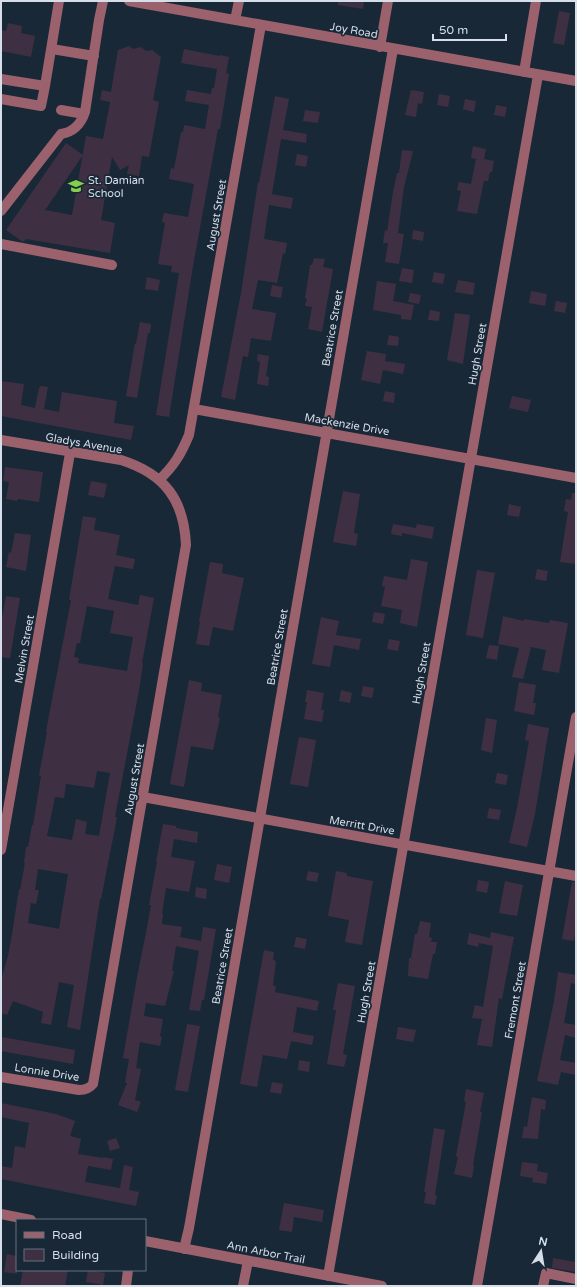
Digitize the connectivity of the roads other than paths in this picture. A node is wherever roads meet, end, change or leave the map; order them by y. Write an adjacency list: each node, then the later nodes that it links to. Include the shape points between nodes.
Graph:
1 (59, 1): 10 (street)
2 (103, 1): 12 (street)
3 (129, 1): 7 (street, Joy Road)
4 (238, 1): 7 (street)
5 (388, 1): 9 (street)
6 (536, 1): 13 (street)
7 (235, 20): 8 (street, Joy Road)
8 (261, 25): 9 (street, Joy Road); 24 (street, August Street)
9 (380, 47): 11 (street, Joy Road)
10 (52, 49): 12 (street); 17 (street)
11 (394, 49): 13 (street, Joy Road); 25 (street, Beatrice Street)
12 (94, 56): 20 (street)
13 (524, 72): 14 (street, Joy Road)
14 (538, 74): 16 (street, Joy Road); 28 (street, Hugh Street)
15 (1, 79): 17 (street)
16 (576, 81)
17 (45, 86): 18 (street, via 41,106)
18 (1, 99)
19 (61, 110): 20 (street)
20 (84, 114): 21 (street, via 80,124 69,133 61,134)
21 (1, 211)
22 (1, 244): 23 (street)
23 (112, 265)
24 (194, 409): 25 (street, Mackenzie Drive); 30 (street, via 183,450)
25 (326, 432): 28 (street, Mackenzie Drive); 33 (street, Beatrice Street)
26 (1, 440): 27 (street, Gladys Avenue)
27 (70, 452): 30 (street, Gladys Avenue, via 121,460 136,465); 35 (street, Melvin Street)
28 (470, 459): 29 (street, Mackenzie Drive); 34 (street, Hugh Street)
29 (576, 478)
30 (159, 480): 32 (street, August Street, via 171,494 180,511 186,546)
31 (576, 717): 36 (street, Fremont Street)
32 (143, 797): 33 (street, Merritt Drive); 39 (street, August Street, via 95,1078)
33 (260, 818): 34 (street, Merritt Drive); 43 (street, Beatrice Street)
34 (404, 844): 36 (street, Merritt Drive); 46 (street, Hugh Street)
35 (1, 850)
36 (549, 871): 37 (street, Merritt Drive); 52 (street, Fremont Street)
37 (576, 876)
38 (1, 1077): 39 (street, Lonnie Drive, via 79,1090)
39 (90, 1088)
40 (1, 1214): 41 (street)
41 (26, 1219)
42 (146, 1242): 43 (street, Ann Arbor Trail)
43 (184, 1249): 44 (street, Ann Arbor Trail)
44 (248, 1261): 46 (street, Ann Arbor Trail); 50 (street)
45 (128, 1271): 49 (street)
46 (328, 1276): 48 (street, Ann Arbor Trail)
47 (576, 1279): 53 (street, via 546,1273)
48 (370, 1285): 51 (street, Ann Arbor Trail)
49 (126, 1286)
50 (243, 1286)
51 (382, 1286)
52 (478, 1286)
53 (543, 1286)

